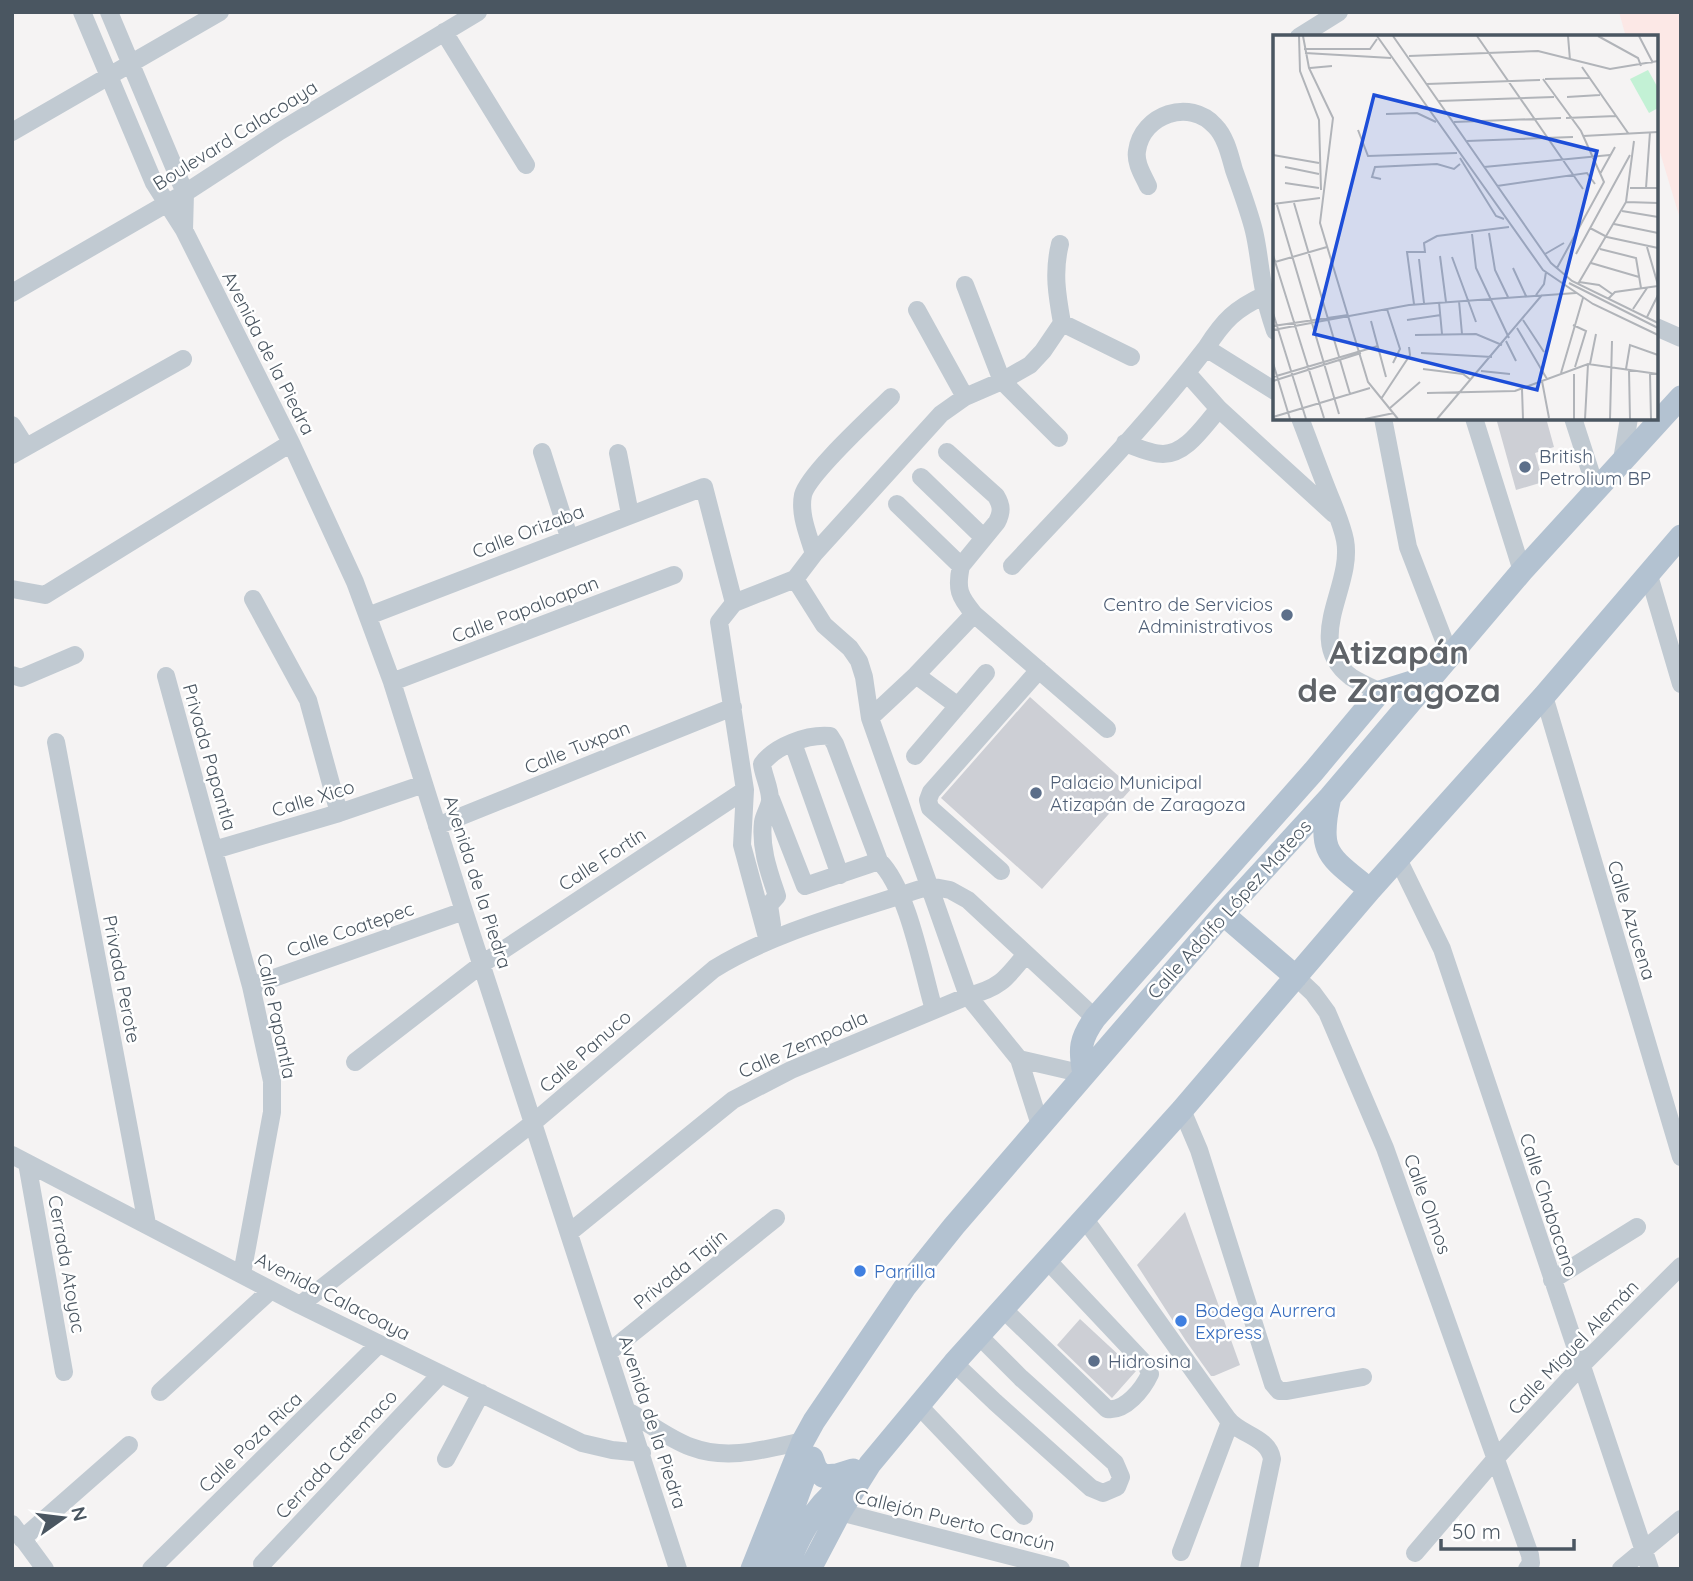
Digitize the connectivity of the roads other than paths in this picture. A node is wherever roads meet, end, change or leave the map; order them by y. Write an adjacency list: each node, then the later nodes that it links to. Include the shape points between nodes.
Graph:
1 (82, 12): 9 (street, Avenida de la Piedra)
2 (110, 12): 8 (street)
3 (220, 12): 8 (street)
4 (478, 12): 6 (street, Boulevard Calacoaya)
5 (1339, 12): 7 (street)
6 (444, 32): 11 (street); 13 (street, Boulevard Calacoaya)
7 (1302, 35)
8 (131, 64): 9 (street); 13 (street)
9 (109, 77): 10 (street); 14 (street, Avenida de la Piedra)
10 (12, 132)
11 (526, 165)
12 (1148, 186): 19 (street, via 1136,153 1150,127 1168,113 1185,110 1201,114 1216,126 1227,146 1253,228)
13 (185, 192): 14 (street, Boulevard Calacoaya); 15 (street, Avenida de la Piedra)
14 (165, 204): 15 (street, Avenida de la Piedra); 18 (street, Boulevard Calacoaya)
15 (184, 230): 42 (street, Avenida de la Piedra)
16 (1060, 244): 21 (street, via 1055,286)
17 (965, 285): 29 (street)
18 (12, 293)
19 (1265, 295): 22 (street); 25 (street, via 1241,306 1223,322)
20 (917, 310): 32 (street)
21 (1062, 323): 26 (street); 29 (street, via 1030,365)
22 (1273, 324)
23 (1658, 328): 24 (street)
24 (1681, 338)
25 (1206, 348): 28 (street); 30 (street)
26 (1130, 357)
27 (183, 359): 44 (street)
28 (1187, 373): 34 (street); 43 (street)
29 (1002, 382): 32 (street); 41 (street)
30 (1273, 390)
31 (891, 397): 57 (street, via 813,477 803,495 803,516)
32 (965, 397): 57 (street, via 941,414)
33 (1681, 397): 48 (main road, Calle Adolfo López Mateos)
34 (1219, 409): 43 (street, via 1186,446 1173,453 1161,455); 53 (street)
35 (1301, 420): 53 (street)
36 (1383, 420): 70 (street, via 1408,547)
37 (1475, 420): 60 (street)
38 (1574, 420): 50 (street)
39 (1629, 420): 48 (street)
40 (12, 425): 44 (street)
41 (1059, 438)
42 (291, 443): 64 (street, via 45,595); 68 (street, Avenida de la Piedra)
43 (1125, 443): 59 (street)
44 (19, 451)
45 (542, 452): 55 (street)
46 (947, 452): 56 (street, via 1000,504 1001,514)
47 (618, 453): 52 (street)
48 (1622, 460): 50 (main road, Calle Adolfo López Mateos)
49 (921, 477): 56 (street)
50 (1596, 489): 60 (main road, Calle Adolfo López Mateos)
51 (897, 504): 58 (street)
52 (630, 514): 55 (street, Calle Orizaba); 66 (street, Calle Orizaba, via 704,487)
53 (1337, 516): 79 (street, via 1347,563 1329,634 1335,658 1350,676)
54 (1681, 536): 61 (main road)
55 (569, 537): 68 (street, Calle Orizaba)
56 (984, 538): 58 (street)
57 (814, 554): 63 (street)
58 (961, 566): 67 (street, via 959,591)
59 (1012, 566)
60 (1522, 571): 70 (main road, Calle Adolfo López Mateos)
61 (1648, 572): 78 (street); 80 (main road)
62 (674, 576): 77 (street, Calle Papaloapan)
63 (795, 579): 66 (street); 83 (street, via 824,625 859,661)
64 (12, 589)
65 (253, 599): 94 (street, via 308,701)
66 (734, 603): 82 (street, via 719,622)
67 (974, 614): 71 (street); 74 (street)
68 (368, 616): 77 (street, Avenida de la Piedra)
69 (75, 655): 73 (street, via 21,678)
70 (1450, 656): 76 (main road, Calle Adolfo López Mateos)
71 (1039, 670): 84 (street); 99 (street, via 928,800 930,808)
72 (986, 673): 81 (street)
73 (12, 675)
74 (916, 675): 81 (street); 83 (street)
75 (166, 676): 96 (street, Privada Papantla)
76 (1432, 676): 79 (main road); 85 (main road, Calle Adolfo López Mateos)
77 (392, 682): 90 (street, Avenida de la Piedra)
78 (1681, 684)
79 (1380, 692): 89 (main road)
80 (1544, 696): 97 (main road); 122 (street, Calle Azucena)
81 (958, 706): 88 (street)
82 (733, 707): 91 (street); 95 (street, Calle Tuxpan)
83 (870, 718): 101 (street)
84 (1107, 729)
85 (1380, 738): 89 (main road); 92 (main road, Calle Adolfo López Mateos)
86 (56, 742): 126 (street, Privada Perote)
87 (793, 743): 93 (street, via 769,754 762,764); 98 (street, via 830,736); 100 (street)
88 (915, 756)
89 (1314, 772): 115 (main road)
90 (424, 783): 94 (street, Calle Xico); 95 (street, Avenida de la Piedra)
91 (745, 790): 108 (street, via 742,845); 110 (street, Calle Fortín)
92 (1330, 797): 103 (main road, via 1323,826 1328,852); 107 (main road, Calle Adolfo López Mateos)
93 (771, 799): 102 (street); 105 (street, via 763,821 763,842)
94 (339, 813): 96 (street, Calle Xico)
95 (437, 826): 106 (street, Avenida de la Piedra)
96 (214, 850): 112 (street, Calle Papantla)
97 (1398, 859): 103 (main road); 132 (street, Calle Chabacano, via 1442,949)
98 (878, 861): 100 (street); 104 (street, via 890,871)
99 (1000, 872)
100 (840, 875): 102 (street)
101 (929, 886): 104 (street, Calle Panuco); 109 (street, via 968,900); 113 (street)
102 (805, 887): 105 (street)
103 (1370, 890): 111 (main road)
104 (902, 895): 108 (street, Calle Panuco); 114 (street)
105 (777, 896): 108 (street, via 769,905)
106 (464, 911): 110 (street, Avenida de la Piedra); 112 (street, Calle Coatepec)
107 (1223, 914): 111 (main road); 118 (main road, Calle Adolfo López Mateos)
108 (771, 940): 120 (street, Calle Panuco, via 714,968)
109 (1026, 954): 113 (street, Calle Zempoala, via 1003,983); 115 (street)
110 (482, 964): 117 (street, Calle Fortín); 120 (street, Avenida de la Piedra)
111 (1296, 977): 119 (main road); 152 (street, Calle Olmos, via 1327,1012 1339,1037 1385,1148)
112 (251, 986): 131 (street, Calle Papantla, via 272,1081 272,1112)
113 (968, 996): 114 (street, Calle Zempoala); 116 (street)
114 (934, 1010): 128 (street, Calle Zempoala, via 782,1074 733,1100)
115 (1095, 1018): 118 (main road, via 1080,1052)
116 (1019, 1059): 118 (street); 121 (street)
117 (355, 1062)
118 (1084, 1074): 121 (main road, Calle Adolfo López Mateos)
119 (1182, 1110): 125 (main road); 143 (street, via 1199,1150 1273,1384 1279,1391 1287,1391)
120 (534, 1122): 128 (street, Avenida de la Piedra); 134 (street, Calle Panuco)
121 (1040, 1125): 149 (main road, Calle Adolfo López Mateos, via 905,1287)
122 (1681, 1157)
123 (20, 1159): 126 (street, Avenida Calacoaya); 141 (street, Cerrada Atoyac)
124 (776, 1218): 138 (street, Privada Tajín)
125 (1084, 1218): 129 (main road); 148 (street)
126 (147, 1224): 131 (street, Avenida Calacoaya)
127 (1637, 1227): 132 (street)
128 (570, 1232): 138 (street, Avenida de la Piedra)
129 (1047, 1260): 135 (main road); 135 (street, via 1147,1366 1146,1383 1125,1405 1107,1409)
130 (1681, 1266): 140 (street, Calle Miguel Alemán)
131 (242, 1274): 133 (street, Avenida Calacoaya)
132 (1552, 1280): 140 (street, Calle Chabacano)
133 (271, 1290): 134 (street, Avenida Calacoaya); 144 (street)
134 (300, 1306): 137 (street, Avenida Calacoaya)
135 (1003, 1310): 136 (main road)
136 (979, 1336): 139 (main road); 139 (street, via 1115,1463 1121,1477 1116,1487 1103,1493 1091,1488)
137 (379, 1344): 142 (street, Avenida Calacoaya); 165 (street, Calle Poza Rica)
138 (609, 1352): 147 (street, Avenida de la Piedra)
139 (954, 1363): 146 (main road)
140 (1581, 1365): 152 (street, Calle Miguel Alemán); 160 (street, Calle Chabacano)
141 (64, 1372)
142 (441, 1374): 145 (street, Avenida Calacoaya); 163 (street, Cerrada Catemaco)
143 (1363, 1377)
144 (160, 1392)
145 (481, 1393): 151 (street, Avenida Calacoaya, via 582,1443); 153 (street)
146 (919, 1406): 154 (main road); 156 (street)
147 (629, 1412): 149 (street, via 691,1447 720,1453 746,1453); 151 (street, Avenida de la Piedra)
148 (1230, 1423): 161 (street); 172 (street, via 1266,1445 1272,1459)
149 (810, 1440): 154 (main road, via 816,1469 827,1476); 167 (main road); 168 (main road)
150 (129, 1445): 159 (street)
151 (642, 1453): 166 (street, Avenida de la Piedra)
152 (1497, 1457): 162 (street, Calle Miguel Alemán); 173 (street, Calle Olmos, via 1530,1555)
153 (446, 1459)
154 (870, 1464): 155 (main road); 169 (main road, via 834,1490 812,1514)
155 (840, 1512): 170 (main road); 171 (street, Callejón Puerto Cancún)
156 (1024, 1516)
157 (1681, 1519): 160 (street)
158 (12, 1524): 159 (street)
159 (22, 1539): 164 (street)
160 (1642, 1549): 174 (street); 175 (street, Calle Chabacano)
161 (1181, 1552)
162 (1415, 1553)
163 (262, 1564)
164 (44, 1569)
165 (151, 1569)
166 (678, 1569)
167 (752, 1569)
168 (771, 1569)
169 (785, 1569)
170 (810, 1569)
171 (1060, 1569)
172 (1249, 1569)
173 (1527, 1569)
174 (1621, 1569)
175 (1650, 1569)

